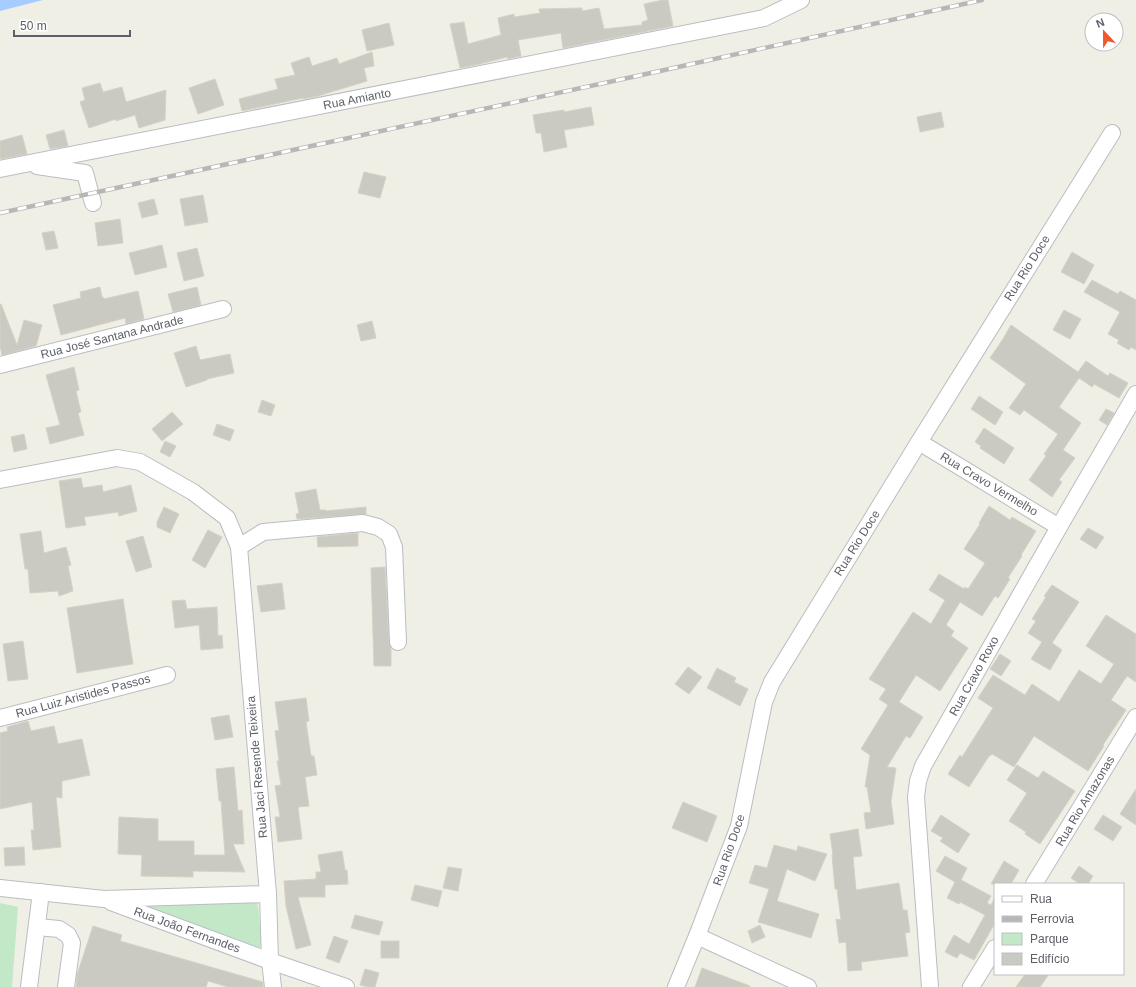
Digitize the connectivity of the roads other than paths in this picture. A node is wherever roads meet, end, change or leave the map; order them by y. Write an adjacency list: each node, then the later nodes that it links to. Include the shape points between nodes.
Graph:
1 (801, 0): 3 (street, Rua Amianto, via 764,18 713,29)
2 (1112, 133): 10 (street, Rua Rio Doce)
3 (25, 164): 4 (street, Rua Amianto); 5 (street, via 85,173)
4 (0, 169)
5 (93, 203)
6 (224, 309): 7 (street, Rua José Santana Andrade)
7 (0, 365)
8 (1136, 394): 9 (street, Rua Cravo Roxo)
9 (1130, 419): 12 (street, Rua Cravo Roxo)
10 (919, 442): 12 (street, Rua Cravo Vermelho); 24 (street, Rua Rio Doce, via 772,682 764,702 739,826)
11 (0, 480): 13 (street, Rua Jaci Resende Teixeira, via 117,458 140,462 193,492 227,518)
12 (1059, 526): 33 (street, Rua Cravo Roxo, via 923,766 918,781 916,797)
13 (239, 547): 14 (street, via 263,532 363,523 378,527 389,534 394,547); 21 (street, Rua Jaci Resende Teixeira)
14 (398, 642)
15 (167, 674): 17 (street, Rua Luiz Aristides Passos)
16 (1136, 717): 18 (street, Rua Rio Amazonas)
17 (0, 718)
18 (1035, 883)
19 (0, 888): 20 (street, Rua João Fernandes)
20 (41, 892): 22 (street, Rua João Fernandes); 23 (street)
21 (268, 894): 22 (street, Rua João Fernandes); 26 (street, Rua Jaci Resende Teixeira)
22 (104, 899): 26 (street, Rua João Fernandes)
23 (37, 927): 27 (street); 28 (street, via 60,929 68,935 72,943)
24 (697, 936): 31 (street, Rua Rio Doce); 32 (street)
25 (994, 950): 34 (street)
26 (270, 961): 29 (street, Rua Jaci Resende Teixeira); 30 (street, Rua João Fernandes)
27 (29, 987)
28 (66, 987)
29 (273, 987)
30 (346, 987)
31 (676, 987)
32 (808, 987)
33 (930, 987)
34 (971, 987)

